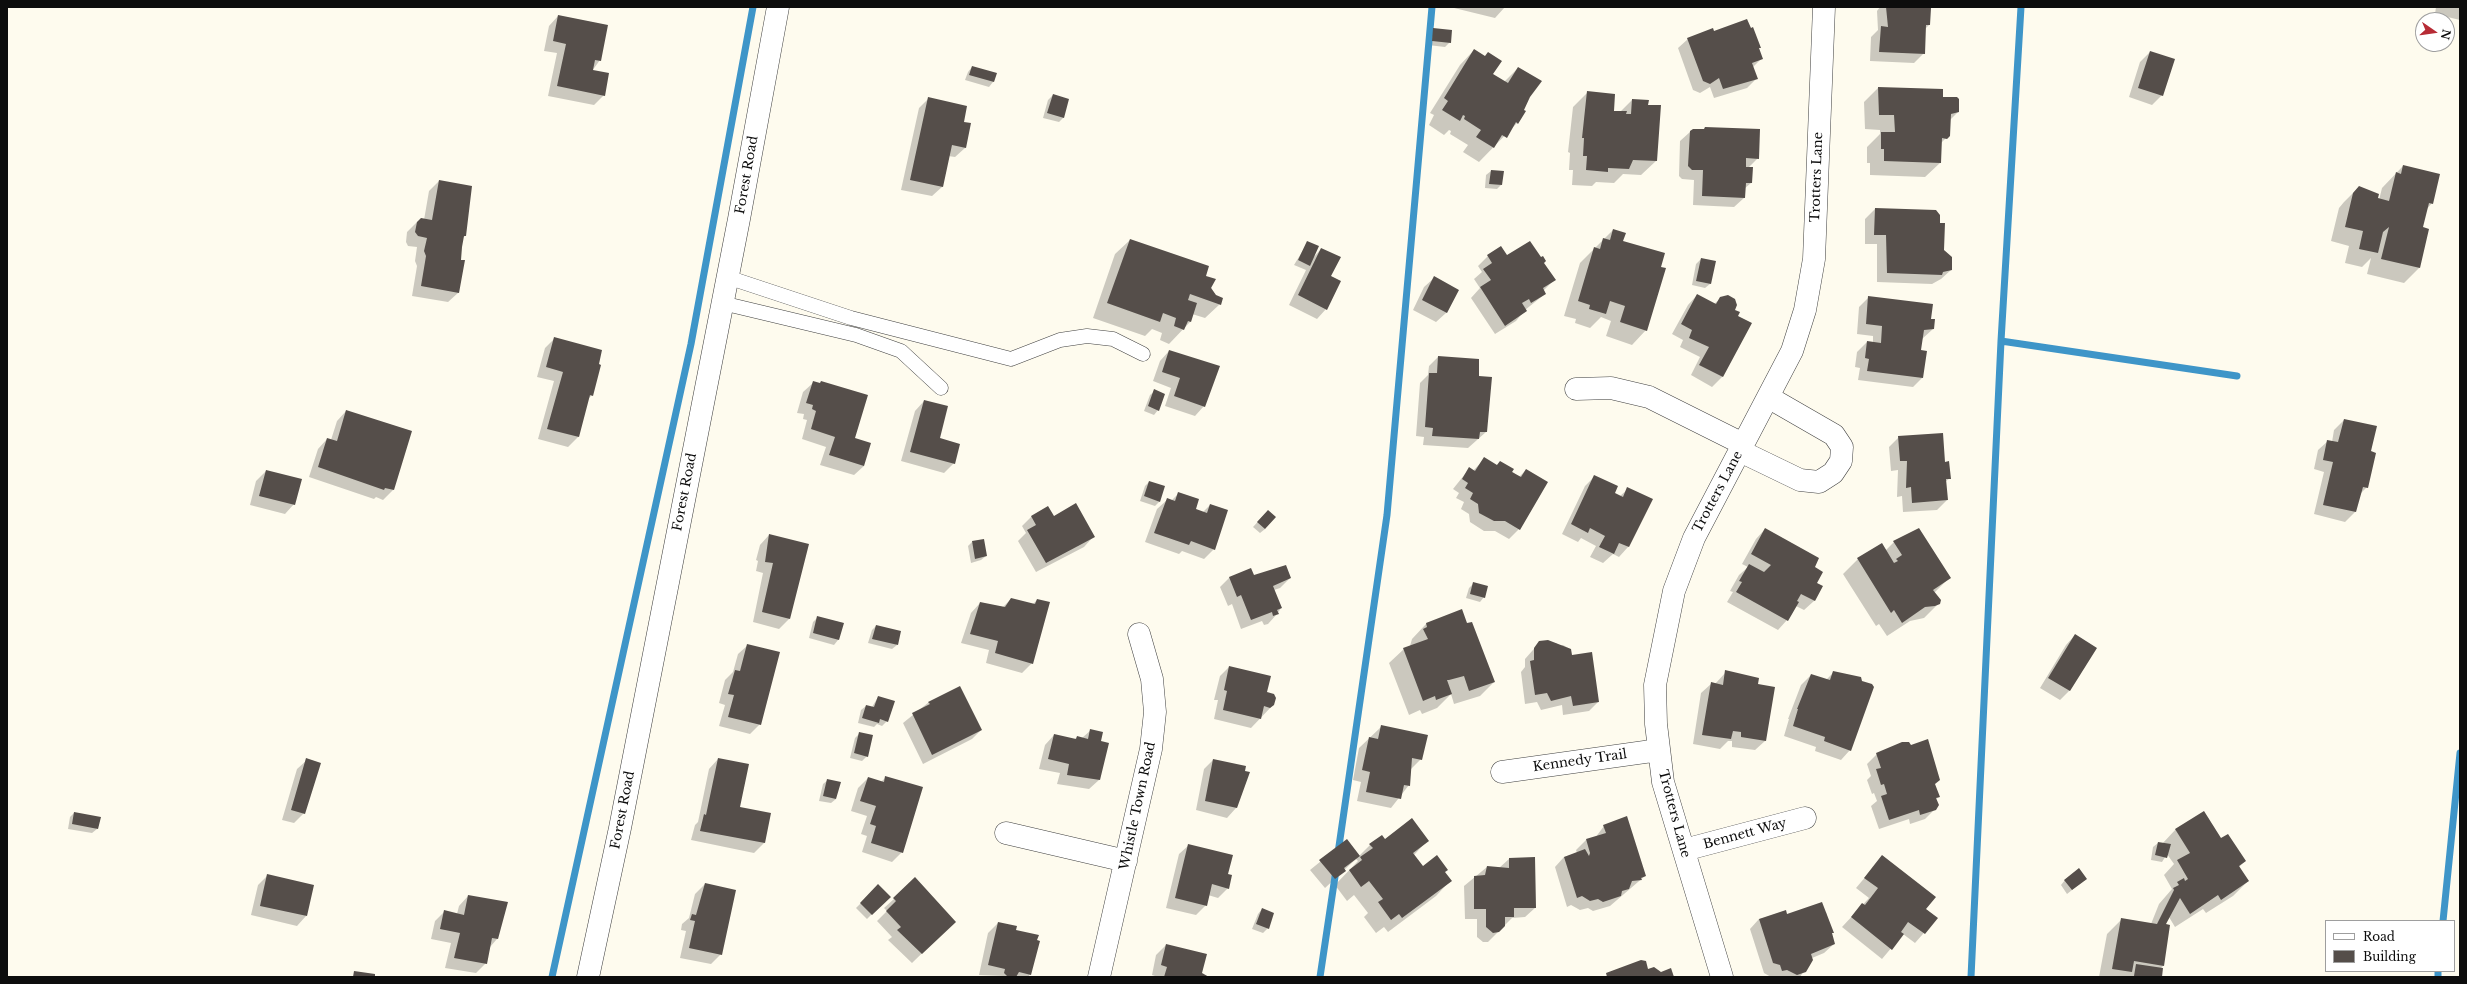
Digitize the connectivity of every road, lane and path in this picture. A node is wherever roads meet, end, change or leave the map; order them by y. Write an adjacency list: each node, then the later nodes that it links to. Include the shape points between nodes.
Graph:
1 (778, 7): 3 (street, Forest Road)
2 (1824, 7): 8 (street, Trotters Lane, via 1814,258 1804,310 1792,351)
3 (728, 277): 4 (street, Forest Road); 5 (lane, via 851,318 1011,359 1060,340 1087,336 1113,339)
4 (722, 303): 6 (lane, via 856,335 901,351); 17 (street, Forest Road, via 620,828)
5 (1143, 354)
6 (941, 388)
7 (1576, 389): 9 (street, via 1611,388 1649,397)
8 (1768, 397): 9 (street, Trotters Lane); 9 (street, via 1834,435 1842,447 1841,461 1833,473 1819,482 1800,480)
9 (1742, 448): 11 (street, Trotters Lane, via 1694,538 1674,591 1656,685)
10 (1139, 634): 16 (street, Whistle Town Road, via 1152,679 1155,712 1151,749)
11 (1659, 750): 12 (street, Kennedy Trail); 15 (street, Trotters Lane, via 1663,782)
12 (1502, 772)
13 (1805, 818): 15 (street, Bennett Way)
14 (1006, 833): 16 (street)
15 (1684, 850): 19 (street, Trotters Lane)
16 (1126, 861): 18 (street, Whistle Town Road)
17 (588, 977)
18 (1099, 977)
19 (1722, 977)

